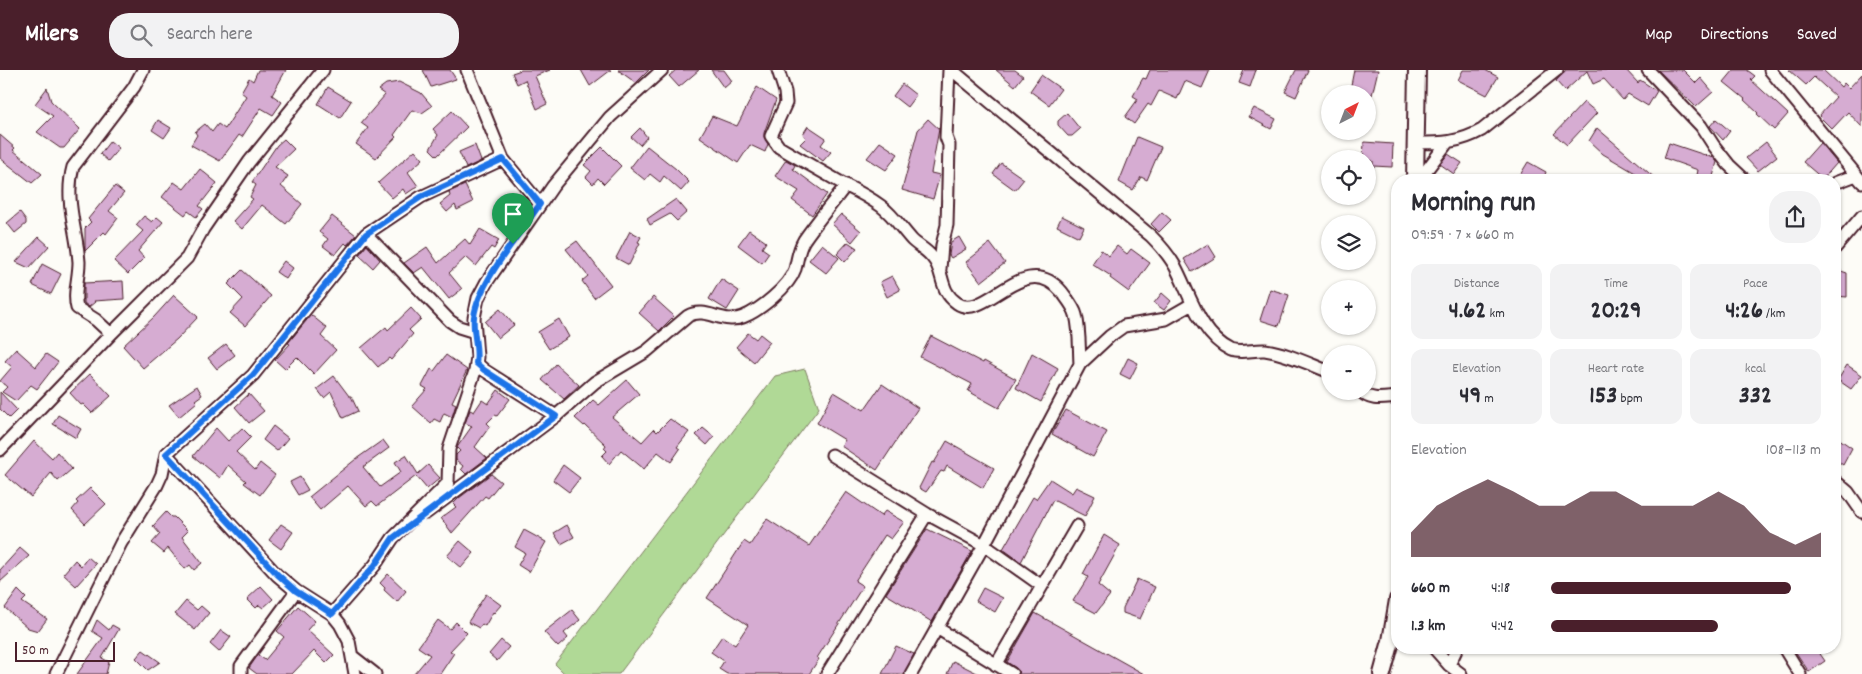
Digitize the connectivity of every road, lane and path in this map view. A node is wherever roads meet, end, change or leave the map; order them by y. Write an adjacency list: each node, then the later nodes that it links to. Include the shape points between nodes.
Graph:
1 (143, 70): 27 (street, via 134,87 73,167 69,181 69,204 79,261 75,301 77,308)
2 (323, 70): 27 (street, via 249,162 187,258)
3 (467, 70): 13 (street)
4 (662, 70): 20 (street, via 610,118)
5 (778, 70): 19 (street, via 786,102 771,136 773,142)
6 (950, 70): 24 (street, via 946,137 949,145 947,225); 25 (street, via 1151,236 1175,266)
7 (1417, 70): 11 (street)
8 (1557, 70): 12 (street, via 1482,130)
9 (1648, 70): 16 (street, via 1701,126)
10 (1770, 70): 17 (street)
11 (1416, 143): 12 (street); 14 (street)
12 (1447, 144): 15 (street)
13 (503, 159): 20 (street); 22 (street, via 421,197)
14 (1415, 174)
15 (1424, 174)
16 (1739, 174)
17 (1859, 178): 18 (street)
18 (1841, 182)
19 (846, 185): 24 (street, via 883,207 916,244 932,255); 33 (street, via 804,241 795,270 780,292 754,311 736,319 695,312 647,351 595,382)
20 (540, 204): 26 (street, via 478,298)
21 (1862, 216): 23 (street)
22 (366, 234): 26 (street, via 450,321); 35 (street, via 253,375)
23 (1841, 241)
24 (940, 276): 29 (street, via 949,296 959,304 971,307 1026,278 1040,279 1056,286 1076,314)
25 (1192, 304): 29 (street, via 1166,319 1124,326); 30 (street, via 1221,345 1234,351 1282,353)
26 (474, 332): 28 (street)
27 (111, 334): 34 (street)
28 (476, 363): 33 (street); 41 (street, via 449,449 448,483)
29 (1080, 364): 42 (street)
30 (1321, 368)
31 (1391, 398): 32 (street)
32 (1376, 399)
33 (556, 416): 41 (street)
34 (0, 450)
35 (166, 454): 44 (street); 54 (street, via 157,484 121,543)
36 (832, 456): 39 (street)
37 (1841, 486): 38 (street)
38 (1862, 512)
39 (927, 514): 42 (street); 58 (street)
40 (1077, 526): 43 (street)
41 (393, 538): 45 (street, via 375,565)
42 (984, 545): 43 (street); 46 (street)
43 (1042, 586): 52 (street)
44 (296, 591): 45 (street); 55 (street, via 241,666)
45 (332, 614): 51 (street, via 349,641)
46 (937, 628): 52 (street); 59 (street)
47 (1391, 641): 61 (street)
48 (1439, 654): 53 (street)
49 (1454, 654): 53 (street)
50 (1788, 654): 63 (street)
51 (352, 656): 56 (street); 57 (street)
52 (996, 664): 60 (street)
53 (1449, 665): 62 (street)
54 (56, 674)
55 (241, 674)
56 (355, 674)
57 (375, 674)
58 (827, 674)
59 (911, 674)
60 (1012, 674)
61 (1382, 674)
62 (1461, 674)
63 (1800, 674)

